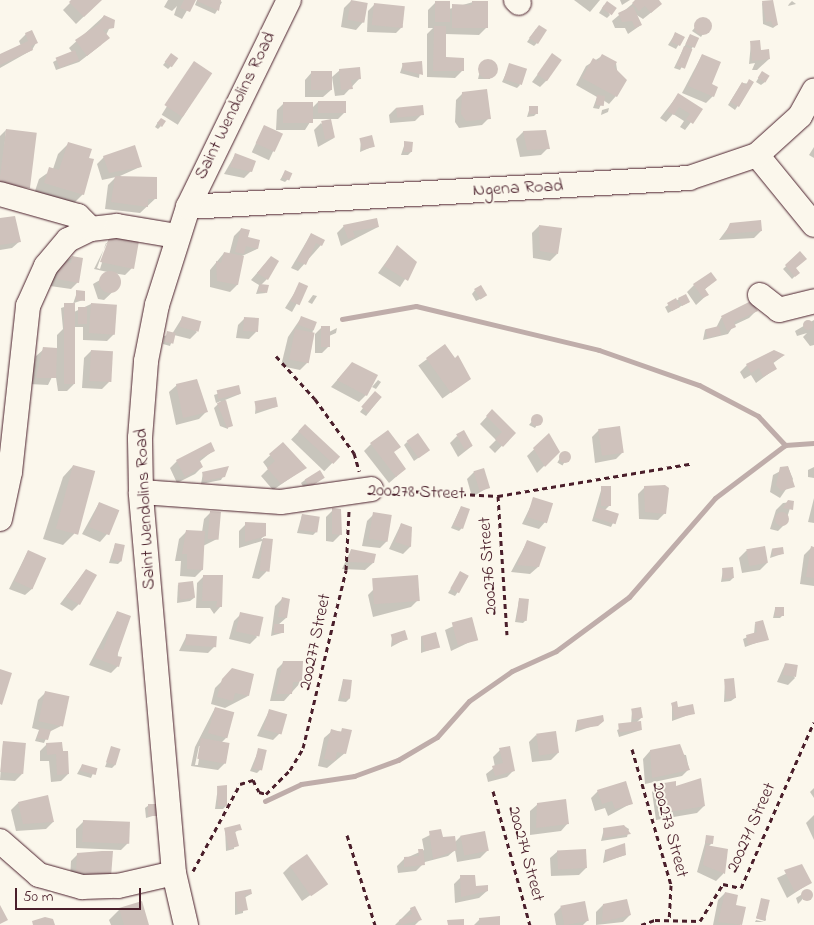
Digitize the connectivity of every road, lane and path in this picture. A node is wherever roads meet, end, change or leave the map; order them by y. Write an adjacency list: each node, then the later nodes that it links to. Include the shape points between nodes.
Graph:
1 (289, 0): 5 (street, Saint Wendolins Road)
2 (814, 91): 3 (street, Ngena Road, via 794,122)
3 (757, 155): 5 (street, Ngena Road, via 690,178); 6 (street)
4 (0, 194): 7 (street, via 78,216)
5 (188, 208): 8 (street, Saint Wendolins Road)
6 (814, 225)
7 (91, 229): 8 (street, via 117,226); 16 (street, via 68,240 46,266 28,306 10,472)
8 (177, 236): 14 (street, Saint Wendolins Road, via 146,362)
9 (760, 295): 10 (street, via 779,310)
10 (814, 301)
11 (276, 356): 13 (path, 200277 Street, via 354,453 362,480)
12 (690, 464): 15 (path, 200278 Street)
13 (360, 490): 14 (street, 200278 Street, via 281,502); 15 (path, 200278 Street); 23 (path, 200277 Street, via 346,570 303,748 290,770 266,794 259,792 253,780 240,784 229,810 208,836 202,859)
14 (141, 492): 23 (street, Saint Wendolins Road)
15 (498, 496): 17 (path, 200276 Street)
16 (0, 519)
17 (507, 635)
18 (814, 722): 24 (path, 200271 Street, via 741,888 723,884 705,919)
19 (632, 749): 24 (path, 200273 Street, via 671,885)
20 (493, 791): 27 (path, 200274 Street)
21 (347, 835): 26 (path)
22 (0, 841): 23 (street, via 39,875 82,888)
23 (176, 880): 25 (street, Saint Wendolins Road)
24 (669, 919): 28 (path, 200271 Street)
25 (186, 925)
26 (375, 925)
27 (530, 925)
28 (641, 925)

